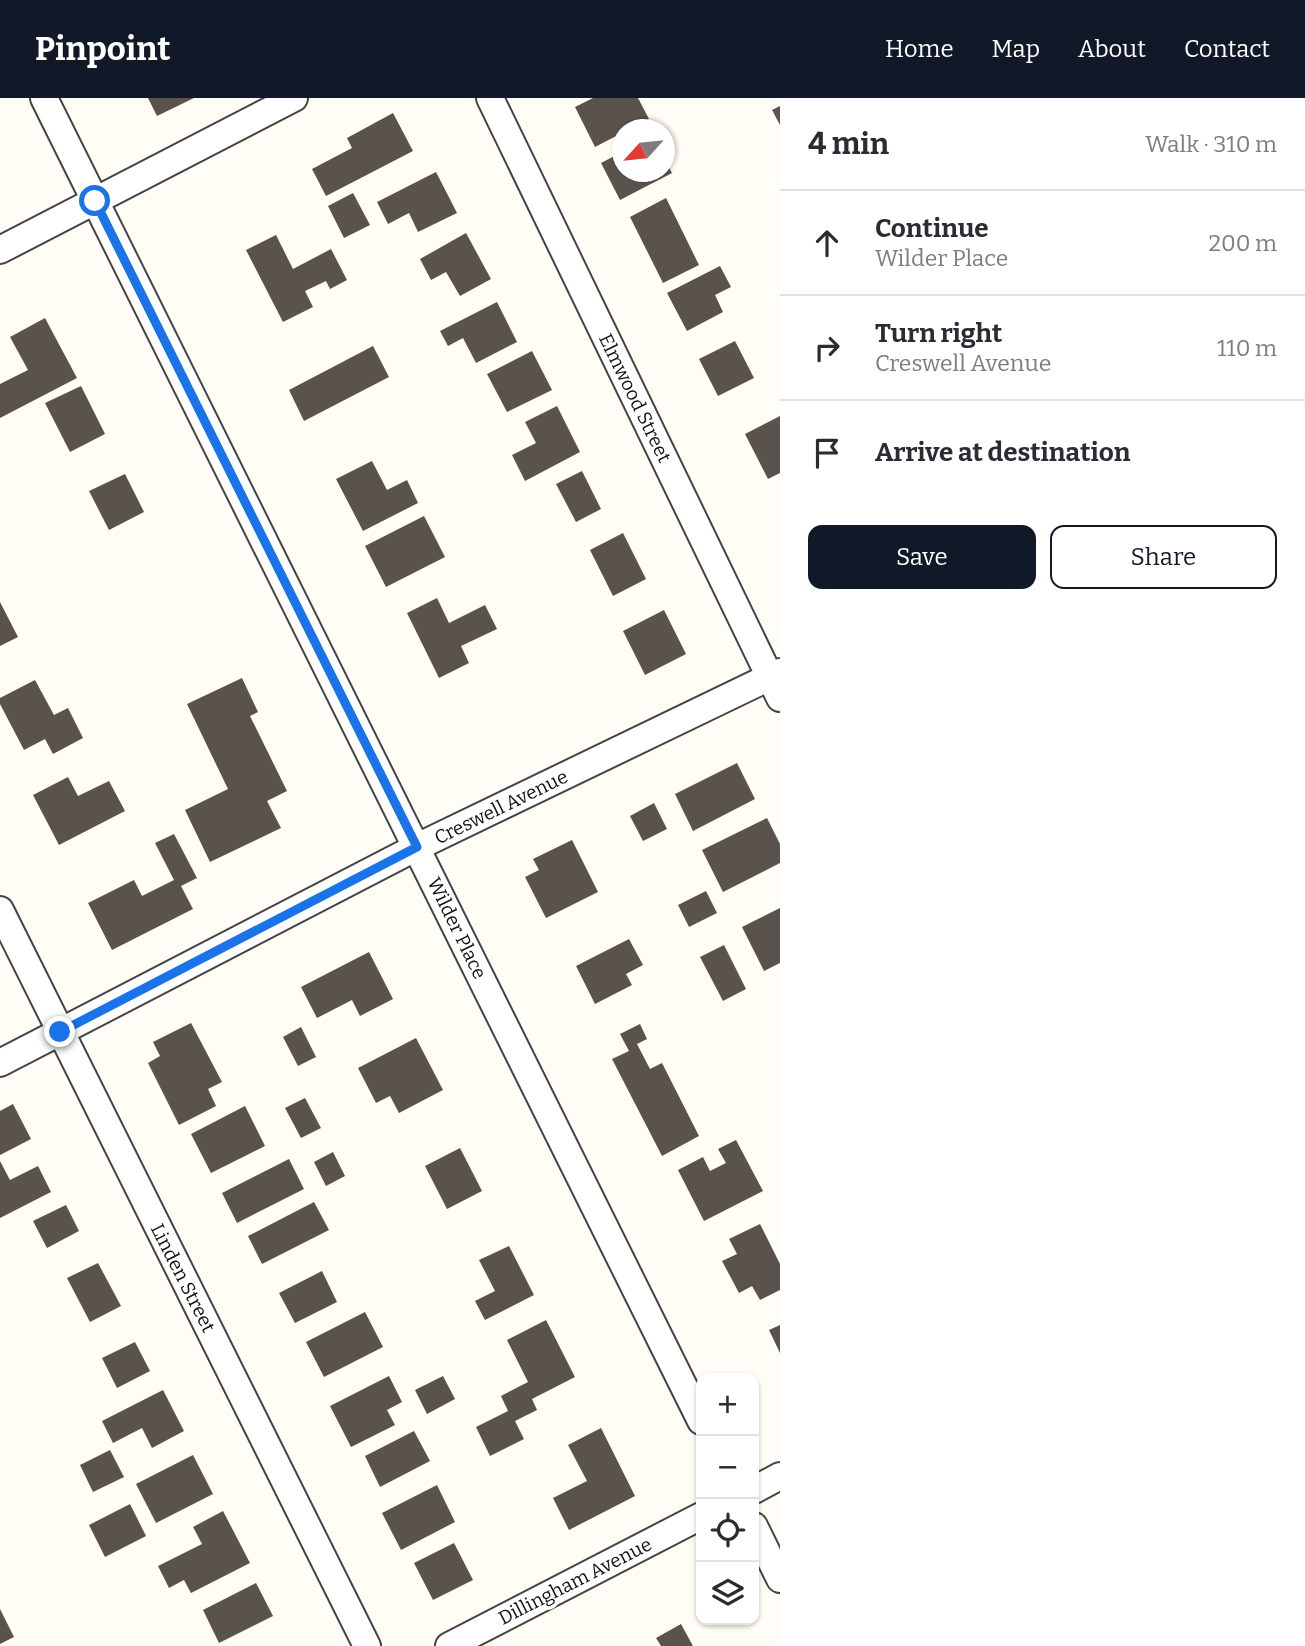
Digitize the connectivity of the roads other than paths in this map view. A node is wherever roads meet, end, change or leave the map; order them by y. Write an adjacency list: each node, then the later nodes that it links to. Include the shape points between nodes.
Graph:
1 (44, 98): 4 (street, Wilder Place)
2 (294, 98): 4 (street)
3 (490, 98): 6 (street, Elmwood Street)
4 (95, 201): 5 (street); 7 (street, Wilder Place)
5 (0, 250)
6 (777, 682): 7 (street, Creswell Avenue)
7 (417, 847): 9 (street, Creswell Avenue); 11 (street, Wilder Place)
8 (0, 910): 9 (street, Linden Street)
9 (60, 1032): 10 (street, Creswell Avenue); 17 (street, Linden Street)
10 (0, 1063)
11 (696, 1411)
12 (780, 1476): 13 (street)
13 (759, 1487)
14 (696, 1520): 18 (street, Dillingham Avenue)
15 (759, 1536): 16 (street)
16 (780, 1579)
17 (367, 1646)
18 (449, 1646)

